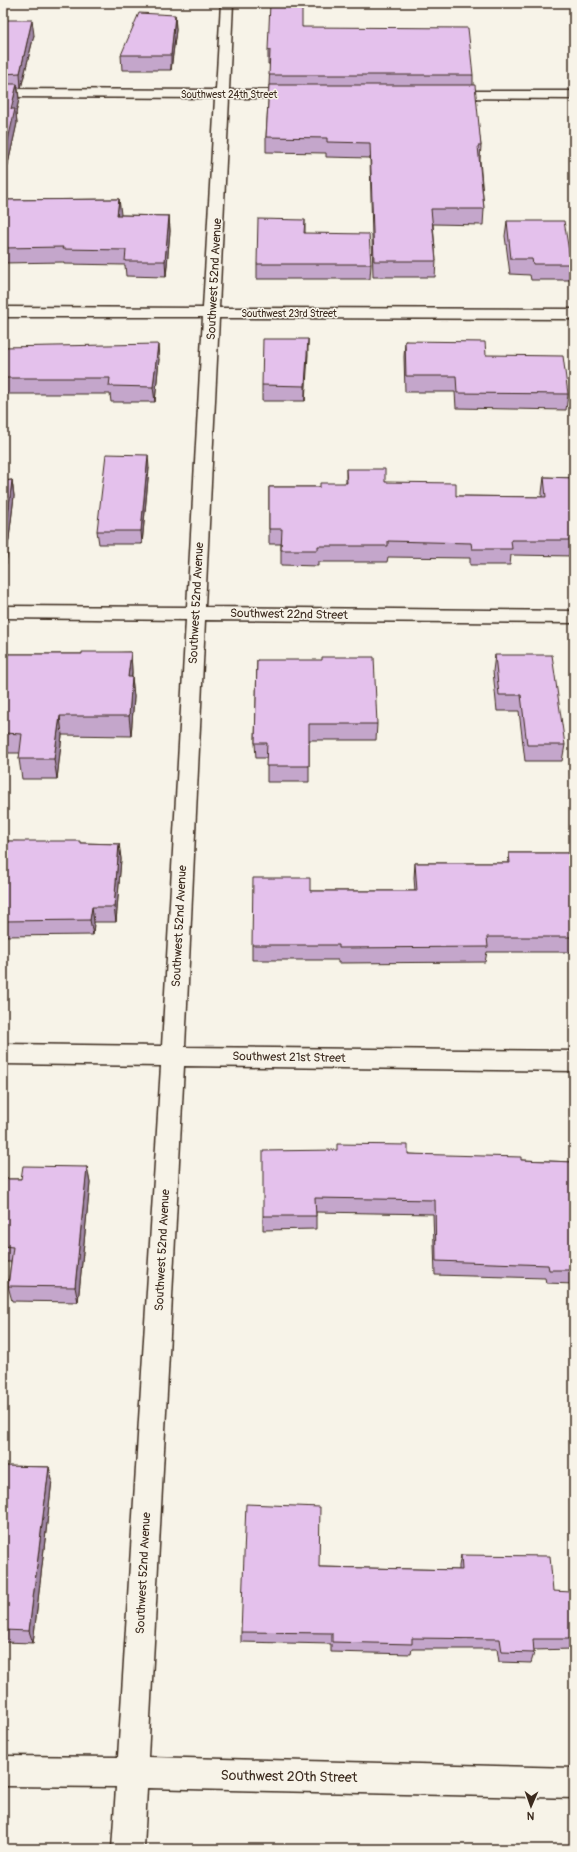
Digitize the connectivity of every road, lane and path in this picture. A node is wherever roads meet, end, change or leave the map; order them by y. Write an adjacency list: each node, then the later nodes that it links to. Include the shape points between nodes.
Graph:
1 (227, 3): 3 (street, Southwest 52nd Avenue)
2 (3, 93): 3 (street, Southwest 24th Street)
3 (222, 94): 4 (street, Southwest 24th Street); 8 (street, Southwest 52nd Avenue)
4 (316, 94)
5 (433, 95): 6 (street)
6 (574, 95)
7 (3, 312): 8 (street, Southwest 23rd Street)
8 (212, 312): 9 (street, Southwest 23rd Street); 11 (street, Southwest 52nd Avenue)
9 (574, 314)
10 (3, 612): 11 (street, Southwest 22nd Street)
11 (195, 613): 12 (street, Southwest 22nd Street); 14 (street, Southwest 52nd Avenue)
12 (574, 617)
13 (3, 1054): 14 (street, Southwest 21st Street)
14 (173, 1055): 15 (street, Southwest 21st Street); 17 (street, Southwest 52nd Avenue)
15 (574, 1061)
16 (3, 1771): 17 (street, Southwest 20th Street)
17 (132, 1772): 18 (street, Southwest 20th Street); 19 (street, Southwest 52nd Avenue)
18 (574, 1783)
19 (128, 1849)

